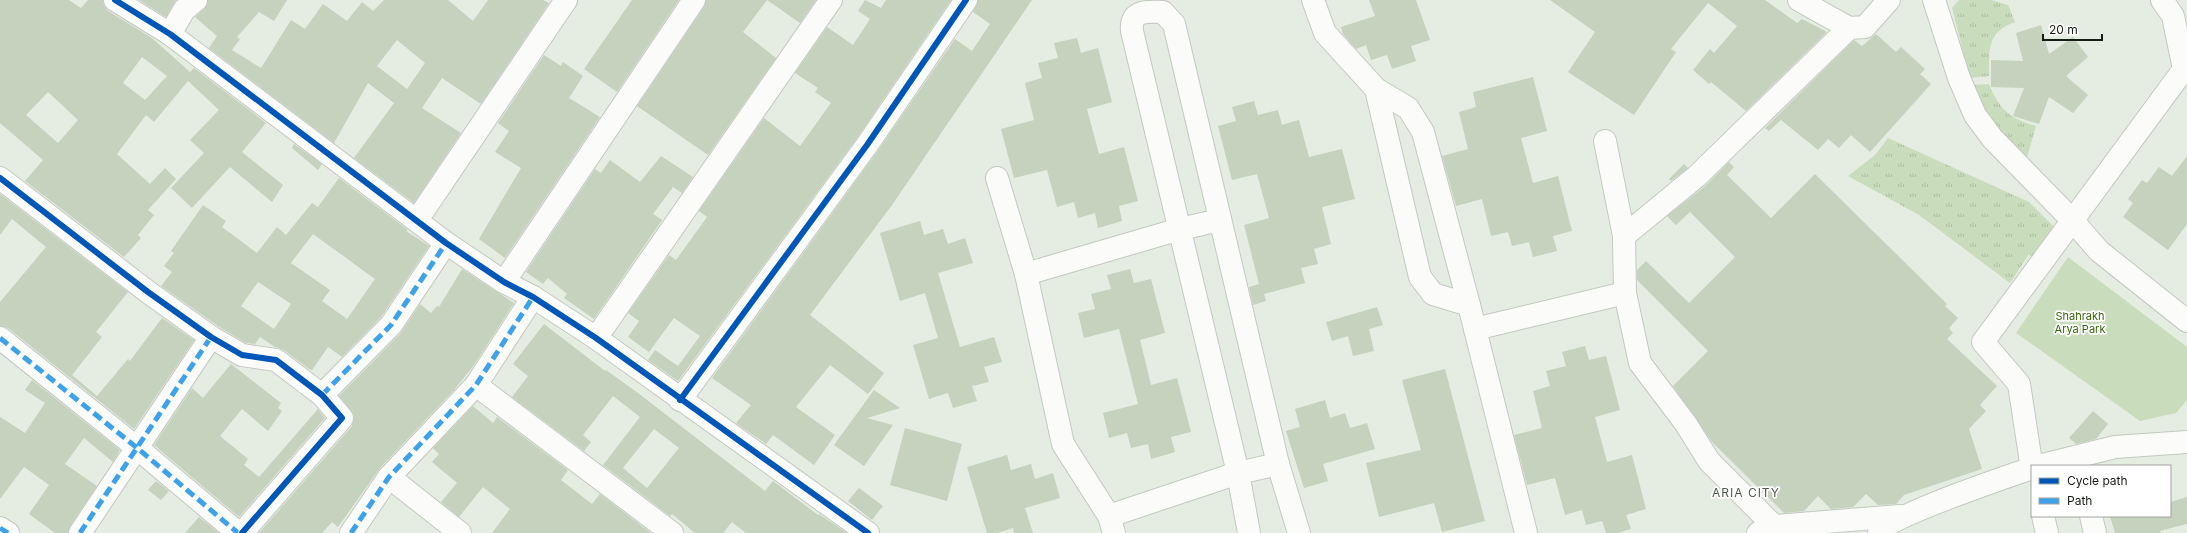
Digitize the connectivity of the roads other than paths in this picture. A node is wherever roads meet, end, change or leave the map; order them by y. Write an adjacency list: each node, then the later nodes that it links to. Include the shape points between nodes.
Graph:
1 (115, 0): 13 (street)
2 (196, 0): 13 (street, via 184,10)
3 (566, 0): 19 (street)
4 (694, 0): 26 (street)
5 (831, 0): 34 (street)
6 (966, 0): 37 (street, via 867,145)
7 (1313, 0): 15 (street, via 1325,33)
8 (1799, 0): 12 (street)
9 (1889, 0): 12 (street, via 1865,27)
10 (1934, 0): 21 (street, via 1959,78 1975,115 1992,138)
11 (2162, 0): 14 (street, via 2173,16)
12 (1849, 28): 23 (street, via 1697,176)
13 (170, 34): 19 (street)
14 (2185, 70): 21 (street)
15 (1376, 89): 29 (street, via 1408,108 1423,132); 29 (street, via 1420,277 1433,294)
16 (1605, 141): 23 (street)
17 (0, 178): 33 (street)
18 (997, 178): 25 (street)
19 (416, 220): 24 (street)
20 (1220, 220): 22 (street); 22 (street, via 1174,24 1163,12 1143,11 1136,15 1131,24 1132,31); 41 (street)
21 (2073, 221): 30 (street, via 2099,251); 42 (street, via 1983,342 2019,384)
22 (1180, 229): 25 (street); 45 (street)
23 (1624, 236): 27 (street)
24 (446, 243): 26 (street); 36 (street, via 391,325)
25 (1026, 274): 50 (street, via 1064,444)
26 (504, 282): 28 (street)
27 (1625, 293): 31 (street); 52 (street, via 1640,363 1686,424 1709,461)
28 (533, 297): 34 (street); 35 (street)
29 (1470, 305): 31 (street)
30 (2187, 321)
31 (1475, 329): 63 (street)
32 (0, 338): 39 (street)
33 (211, 338): 36 (street, via 242,355 276,360); 39 (street)
34 (596, 338): 37 (street)
35 (476, 385): 46 (street); 59 (street)
36 (322, 395): 56 (street, via 342,418)
37 (680, 400): 60 (street)
38 (2187, 442): 40 (street, via 2115,447)
39 (136, 447): 54 (street); 55 (street)
40 (2078, 461): 43 (street)
41 (1278, 464): 45 (street); 62 (street)
42 (2032, 465)
43 (2047, 465)
44 (2031, 468): 49 (street)
45 (1238, 473): 50 (street); 61 (street)
46 (389, 477): 57 (street); 58 (street)
47 (2043, 517): 65 (street)
48 (2091, 517): 66 (street)
49 (1904, 524): 52 (street); 64 (street)
50 (1111, 525)
51 (0, 528): 53 (street)
52 (1766, 530)
53 (8, 533)
54 (80, 533)
55 (238, 533)
56 (242, 533)
57 (351, 533)
58 (460, 533)
59 (672, 533)
60 (868, 533)
61 (1249, 533)
62 (1298, 533)
63 (1526, 533)
64 (1879, 533)
65 (2047, 533)
66 (2095, 533)

